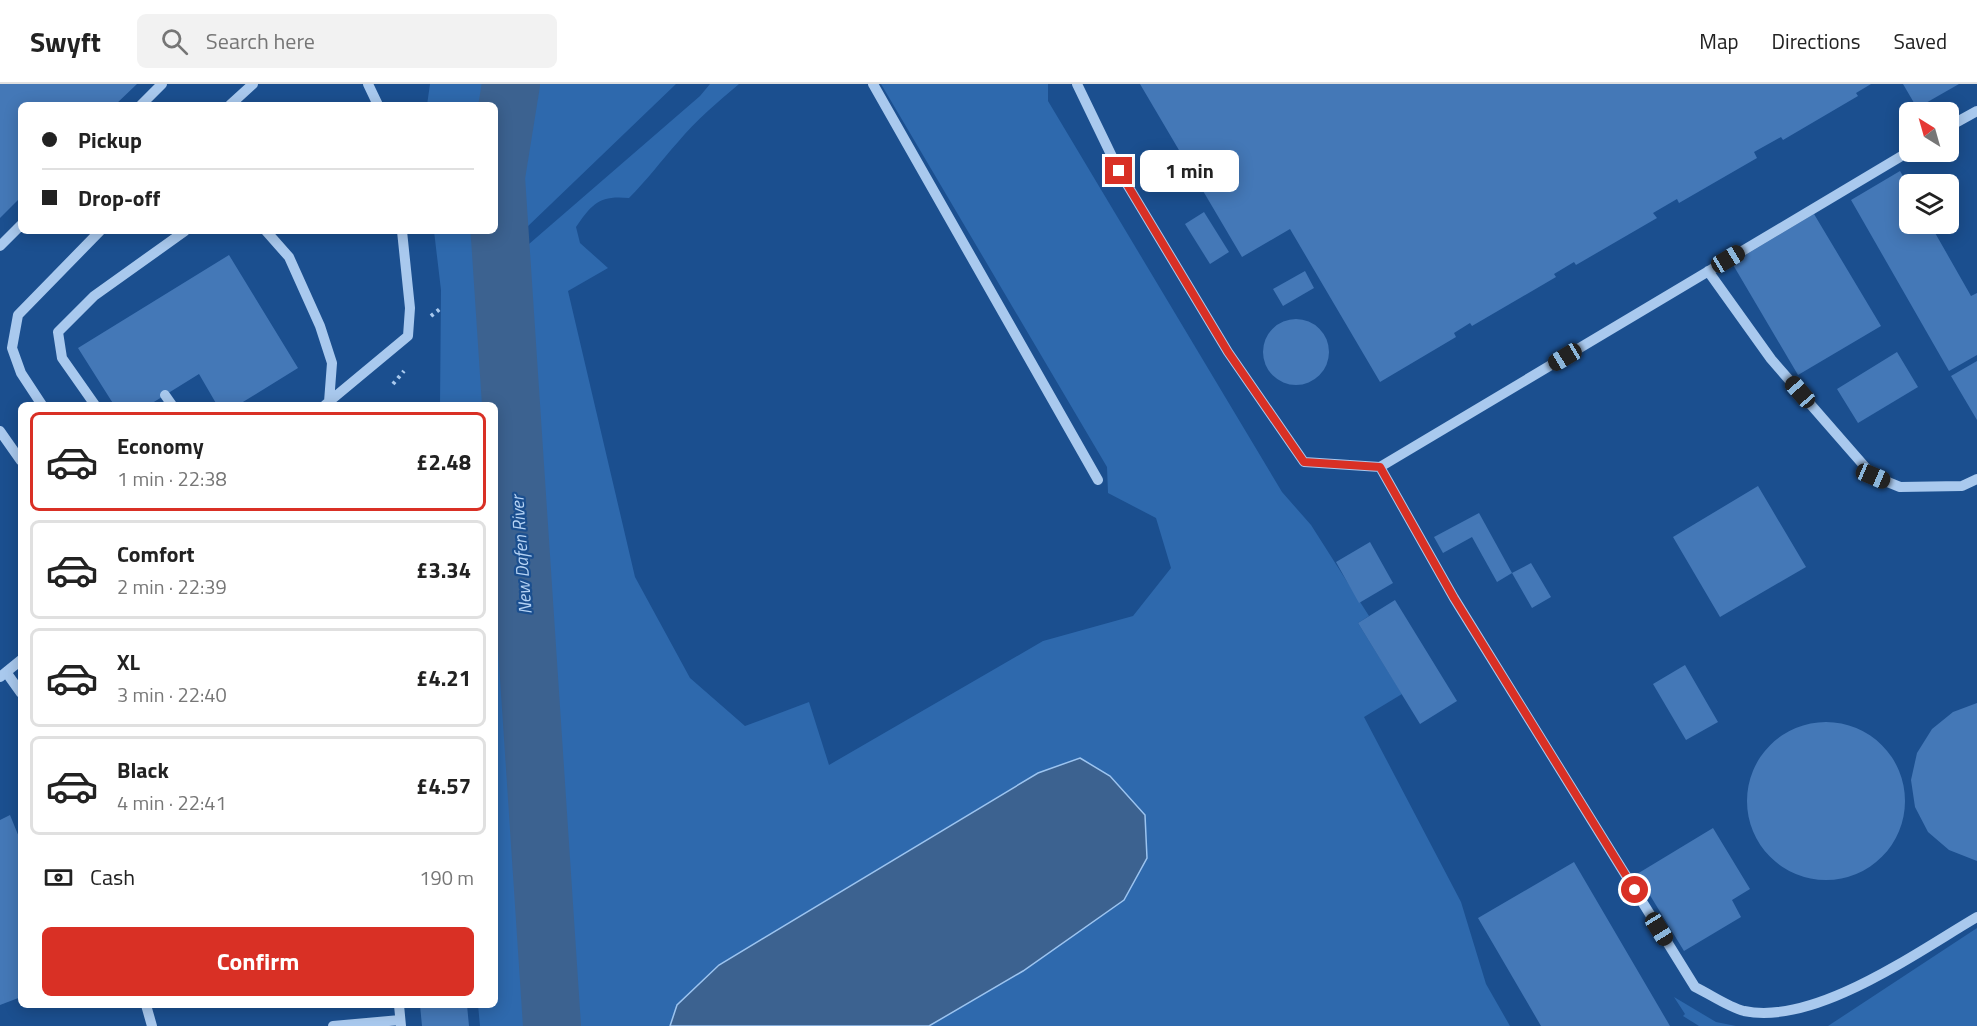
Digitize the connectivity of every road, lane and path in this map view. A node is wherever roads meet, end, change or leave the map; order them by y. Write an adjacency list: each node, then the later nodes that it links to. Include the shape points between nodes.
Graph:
1 (162, 84): 6 (street)
2 (253, 84): 7 (street)
3 (368, 84): 8 (street)
4 (873, 84): 29 (street)
5 (1077, 84): 27 (street, via 1119,171 1228,352 1304,462)
6 (144, 102)
7 (233, 102)
8 (377, 102)
9 (1977, 111): 10 (street)
10 (1959, 122)
11 (1899, 158): 18 (street)
12 (18, 228): 17 (street)
13 (96, 234): 20 (street, via 18,315 12,348 21,373)
14 (181, 234): 21 (street, via 94,296 58,332 62,358)
15 (269, 234): 23 (street, via 289,257 320,327 332,363)
16 (402, 234): 24 (street, via 410,308 408,336)
17 (0, 246)
18 (1708, 271): 27 (street); 28 (street, via 1771,359 1873,476 1900,487 1962,486)
19 (165, 395): 22 (street)
20 (40, 402)
21 (93, 402)
22 (170, 402)
23 (327, 402)
24 (329, 402)
25 (0, 431): 26 (street)
26 (18, 457)
27 (1380, 467): 33 (street, via 1454,598 1695,987 1744,1011 1797,1011 1845,994)
28 (1977, 479)
29 (1098, 480)
30 (18, 662): 31 (street)
31 (3, 675): 32 (street)
32 (18, 690)
33 (1977, 917)
34 (147, 1008): 37 (street)
35 (399, 1008): 36 (street)
36 (400, 1023): 38 (street)
37 (152, 1026)
38 (333, 1026)

